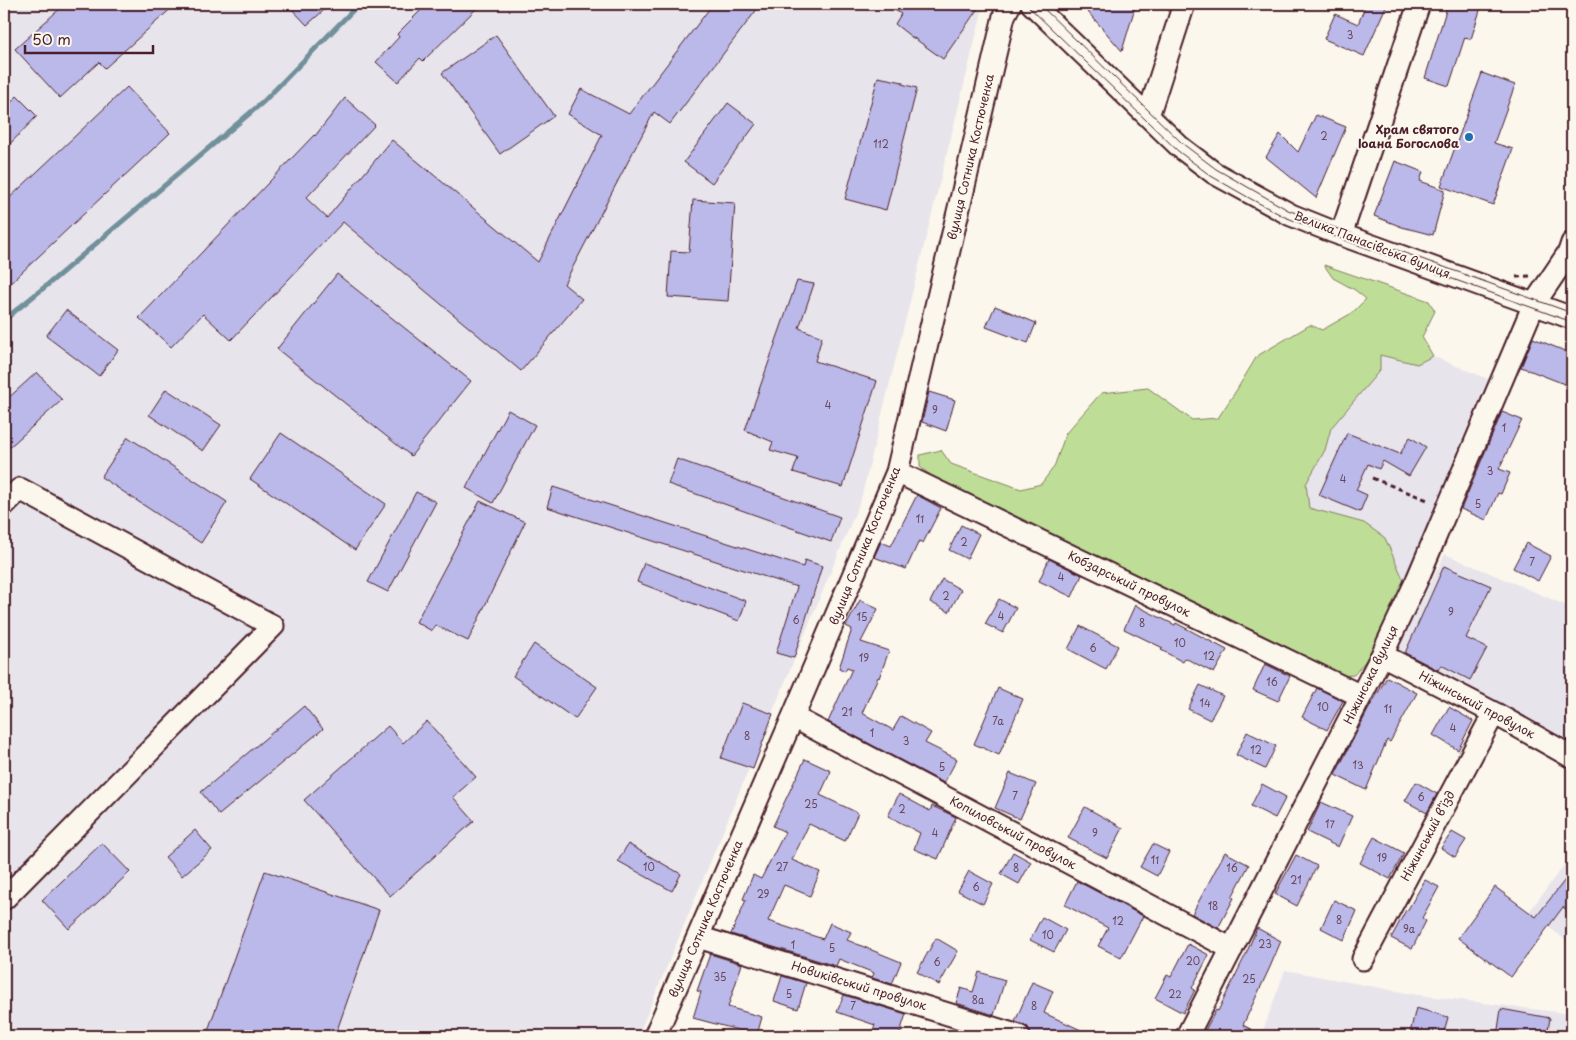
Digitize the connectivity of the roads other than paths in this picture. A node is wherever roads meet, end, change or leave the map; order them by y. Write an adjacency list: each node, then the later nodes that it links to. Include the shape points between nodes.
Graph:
1 (1010, 4): 10 (street, вулиця Сотника Костюченка, via 1004,16)
2 (1032, 4): 5 (street, Велика Панасівська вулиця)
3 (1184, 4): 5 (street)
4 (1419, 4): 6 (street)
5 (1148, 116): 6 (street, Велика Панасівська вулиця, via 1180,148 1214,173 1292,215)
6 (1341, 235): 8 (street, Велика Панасівська вулиця)
7 (1572, 243): 8 (street, Ніжинська вулиця)
8 (1534, 304): 9 (street, Велика Панасівська вулиця); 12 (street, Ніжинська вулиця)
9 (1572, 318)
10 (897, 472): 13 (street, Кобзарський провулок); 15 (street, вулиця Сотника Костюченка)
11 (4, 505): 17 (street, via 20,488 274,626)
12 (1382, 655): 13 (street, Ніжинська вулиця); 14 (street, Ніжинський провулок)
13 (1362, 696): 19 (street, Ніжинська вулиця)
14 (1494, 713): 16 (street, Ніжинський провулок); 20 (street, Ніжинський в’їзд)
15 (794, 717): 18 (street, вулиця Сотника Костюченка); 19 (street, Копиловський провулок)
16 (1572, 757)
17 (4, 899)
18 (698, 937): 21 (street, вулиця Сотника Костюченка); 22 (street, Новиківський провулок)
19 (1232, 949): 23 (street, Ніжинська вулиця)
20 (1363, 958)
21 (655, 1036)
22 (1019, 1036)
23 (1187, 1036)

